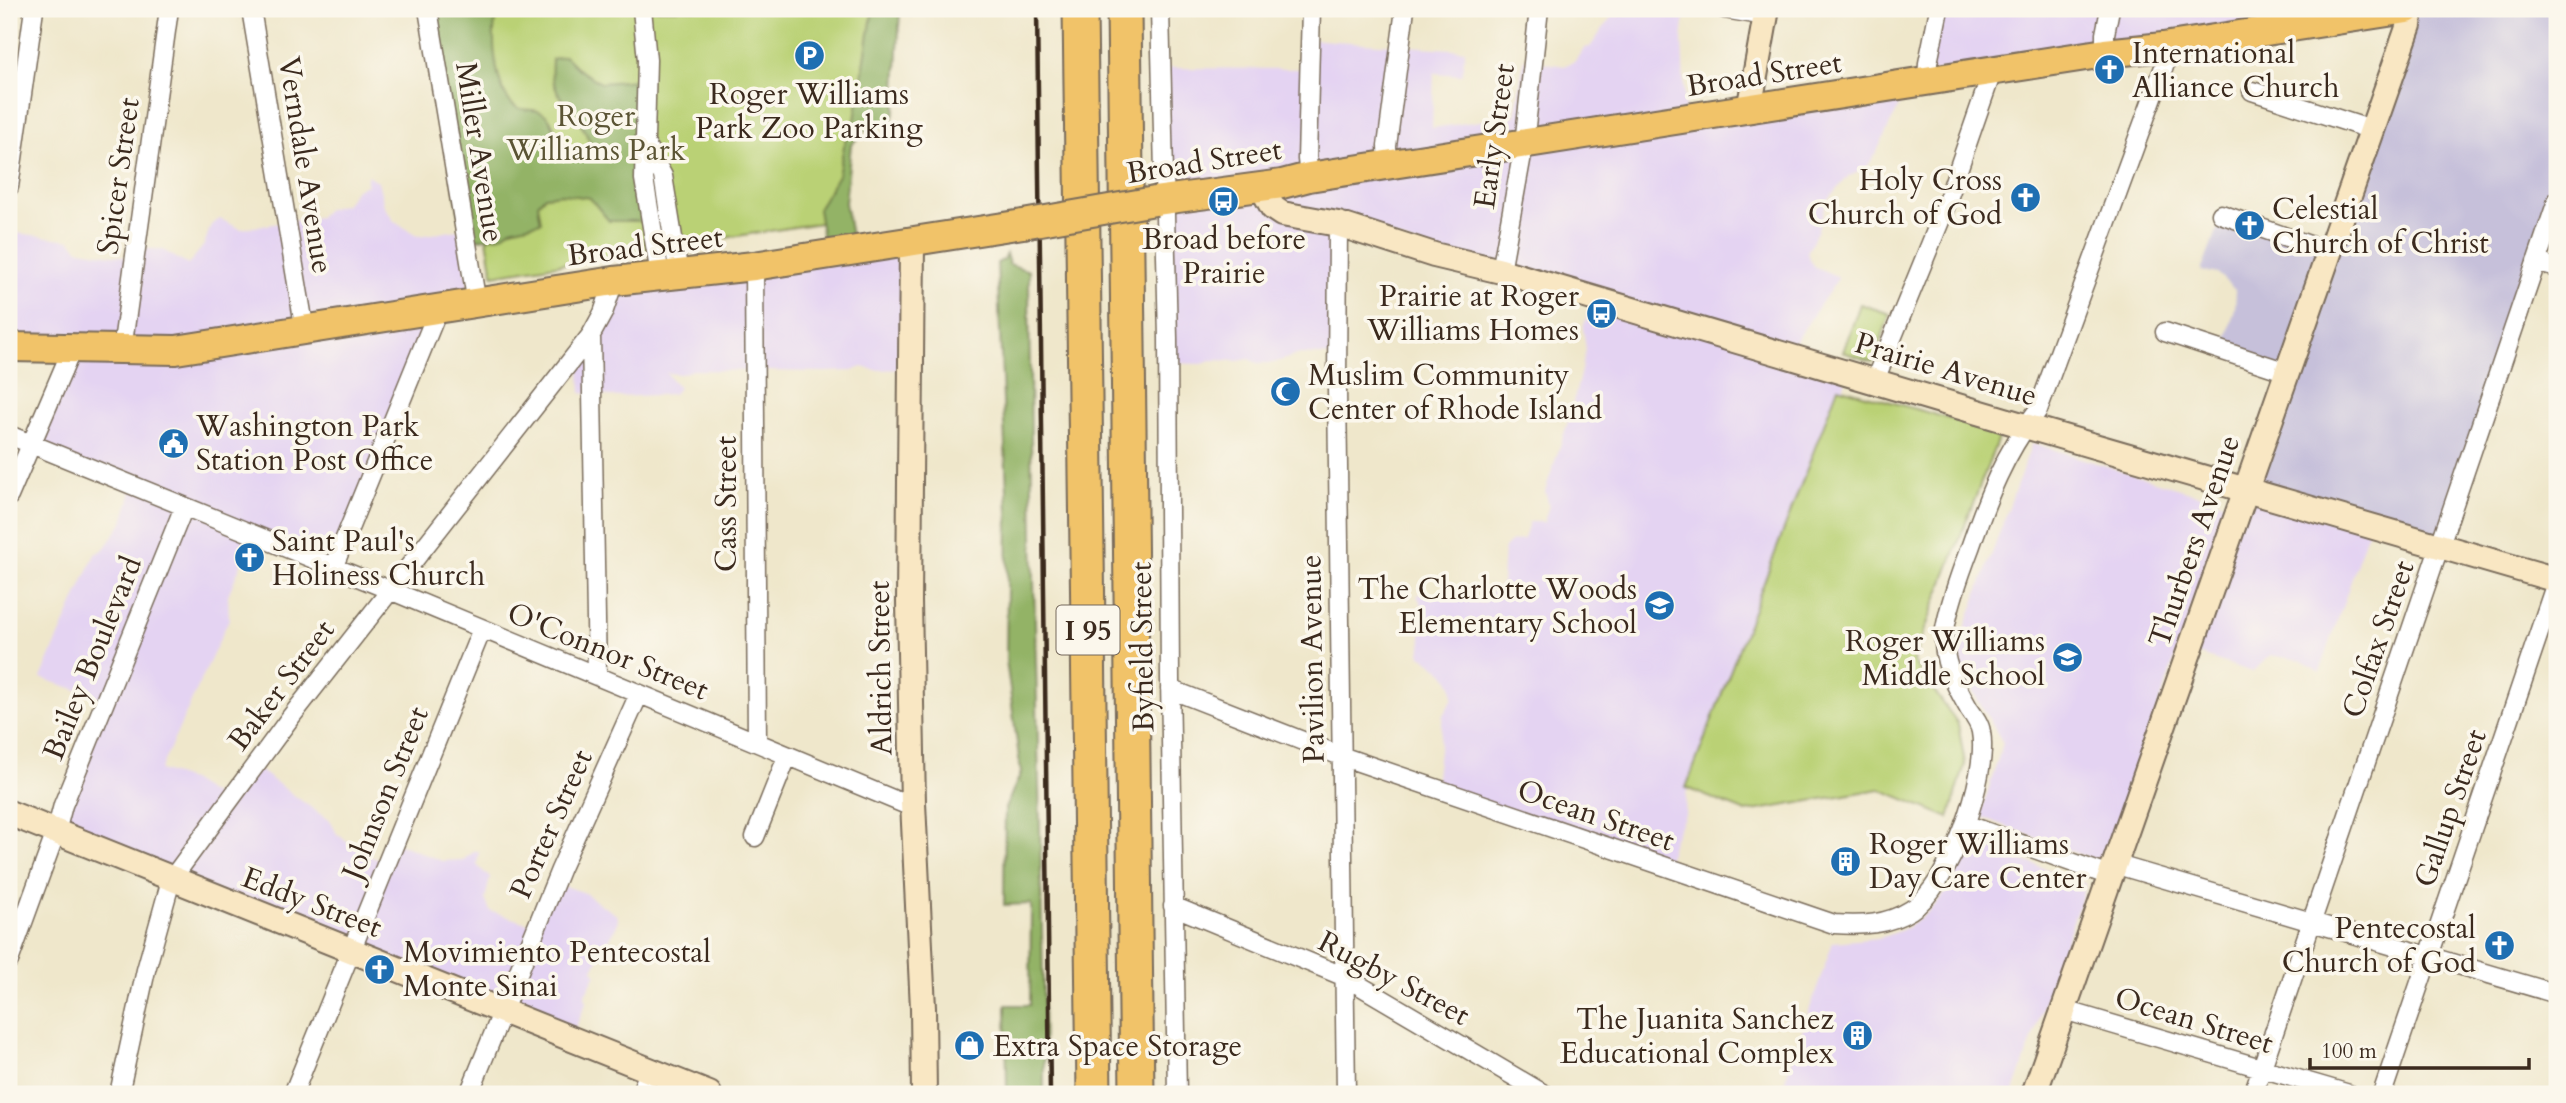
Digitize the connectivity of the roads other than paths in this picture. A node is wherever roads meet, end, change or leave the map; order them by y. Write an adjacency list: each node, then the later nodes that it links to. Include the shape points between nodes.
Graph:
1 (34, 9): 28 (street)
2 (169, 9): 48 (street, Spicer Street)
3 (251, 9): 43 (street, Verndale Avenue)
4 (428, 9): 41 (street, Miller Avenue)
5 (642, 9): 39 (street, via 645,143 663,176)
6 (1080, 9): 92 (highway, I 95)
7 (1124, 9): 93 (highway, I 95)
8 (1160, 9): 29 (street, Byfield Street)
9 (1311, 9): 27 (street, via 1307,159)
10 (1405, 9): 26 (street)
11 (1539, 9): 25 (street, Early Street)
12 (1724, 9): 16 (street)
13 (1939, 9): 21 (street)
14 (2110, 9): 19 (street)
15 (2409, 9): 17 (main road, Broad Street); 24 (street, Thurbers Avenue, via 2409,25)
16 (1767, 13): 23 (street)
17 (2283, 18): 18 (main road, Broad Street)
18 (2164, 47): 19 (main road, Broad Street); 51 (street, Ocean Street, via 2165,64 2038,410)
19 (2105, 53): 20 (main road, Broad Street)
20 (1992, 72): 21 (main road, Broad Street); 50 (street, via 1942,216)
21 (1927, 82): 23 (main road, Broad Street)
22 (2252, 90): 24 (street)
23 (1749, 110): 25 (main road, Broad Street)
24 (2372, 130): 34 (street, Thurbers Avenue)
25 (1524, 144): 26 (main road, Broad Street); 38 (street, Early Street)
26 (1388, 165): 27 (main road, Broad Street)
27 (1284, 182): 29 (main road, Broad Street); 32 (street, Prairie Avenue, via 1298,203)
28 (9, 187)
29 (1160, 200): 33 (main road, Broad Street, bridge); 63 (street, Byfield Street, via 1168,343)
30 (2557, 201): 35 (street, Colfax Street)
31 (2221, 214): 34 (street)
32 (1328, 221): 38 (street, Prairie Avenue); 66 (street, Pavilion Avenue)
33 (912, 241): 36 (main road, Broad Street); 68 (street, Aldrich Street, via 909,602)
34 (2329, 252): 49 (street, Thurbers Avenue)
35 (2536, 262): 37 (street); 57 (street, Colfax Street)
36 (754, 266): 39 (main road, Broad Street); 65 (street, Cass Street)
37 (2557, 268)
38 (1501, 271): 50 (street, Prairie Avenue)
39 (670, 274): 40 (main road, Broad Street)
40 (614, 281): 41 (main road, Broad Street); 45 (street, Baker Street)
41 (477, 304): 42 (main road, Broad Street)
42 (438, 310): 43 (main road, Broad Street); 58 (street)
43 (305, 331): 48 (main road, Broad Street, via 176,350)
44 (2165, 332): 49 (street)
45 (591, 335): 60 (street, Baker Street); 62 (street)
46 (9, 347): 47 (main road, Broad Street)
47 (72, 349): 48 (main road, Broad Street); 53 (street)
48 (122, 350)
49 (2287, 372): 54 (street, Thurbers Avenue)
50 (1875, 380): 51 (street, Prairie Avenue)
51 (2025, 426): 54 (street, Prairie Avenue); 70 (street, Ocean Street, via 1993,482 1945,631 1945,663 1981,729 1984,753)
52 (9, 435): 53 (street, O'Connor Street)
53 (30, 444): 55 (street); 56 (street, O'Connor Street)
54 (2245, 489): 57 (street, Prairie Avenue); 73 (street, Thurbers Avenue)
55 (9, 496)
56 (184, 507): 58 (street, O'Connor Street); 71 (street, Bailey Boulevard)
57 (2440, 546): 59 (street, Prairie Avenue); 76 (street, Colfax Street)
58 (332, 568): 60 (street, O'Connor Street)
59 (2557, 580): 78 (street, Gallup Street)
60 (388, 590): 61 (street, O'Connor Street); 74 (street, Baker Street)
61 (482, 629): 62 (street, O'Connor Street); 77 (street, Johnson Street)
62 (597, 676): 64 (street, O'Connor Street)
63 (1170, 689): 66 (street, Ocean Street); 75 (street, Byfield Street)
64 (639, 694): 65 (street, O'Connor Street); 83 (street, Porter Street)
65 (757, 743): 67 (street, O'Connor Street)
66 (1341, 756): 70 (street, Ocean Street, via 1834,924 1865,926 1912,910 1947,868); 80 (street, Pavilion Avenue)
67 (787, 757): 68 (street, O'Connor Street); 72 (street)
68 (914, 808): 91 (street, Aldrich Street)
69 (9, 813): 71 (street, Eddy Street)
70 (1965, 824): 73 (street)
71 (55, 832): 74 (street, Eddy Street); 79 (street, Bailey Boulevard)
72 (755, 837)
73 (2112, 870): 76 (street); 82 (street, Thurbers Avenue)
74 (171, 880): 77 (street, Eddy Street); 86 (street, Baker Street)
75 (1173, 906): 80 (street, Rugby Street); 94 (street, Byfield Street)
76 (2311, 922): 78 (street); 85 (street, Colfax Street)
77 (352, 951): 83 (street, Eddy Street); 87 (street, Johnson Street)
78 (2429, 956): 81 (street); 100 (street, Gallup Street)
79 (9, 961)
80 (1345, 976): 95 (street, Pavilion Avenue); 96 (street, Rugby Street)
81 (2557, 994)
82 (2064, 1010): 85 (street, Ocean Street); 97 (street, Thurbers Avenue)
83 (502, 1011): 84 (street, Eddy Street); 88 (street, Porter Street)
84 (650, 1070): 89 (street); 90 (street, Eddy Street)
85 (2261, 1070): 98 (street, Colfax Street); 99 (street, Ocean Street)
86 (119, 1094)
87 (293, 1094)
88 (470, 1094)
89 (640, 1094)
90 (709, 1094)
91 (924, 1094)
92 (1094, 1094)
93 (1137, 1094)
94 (1177, 1094)
95 (1346, 1094)
96 (1544, 1094)
97 (2034, 1094)
98 (2253, 1094)
99 (2349, 1094)
100 (2382, 1094)

